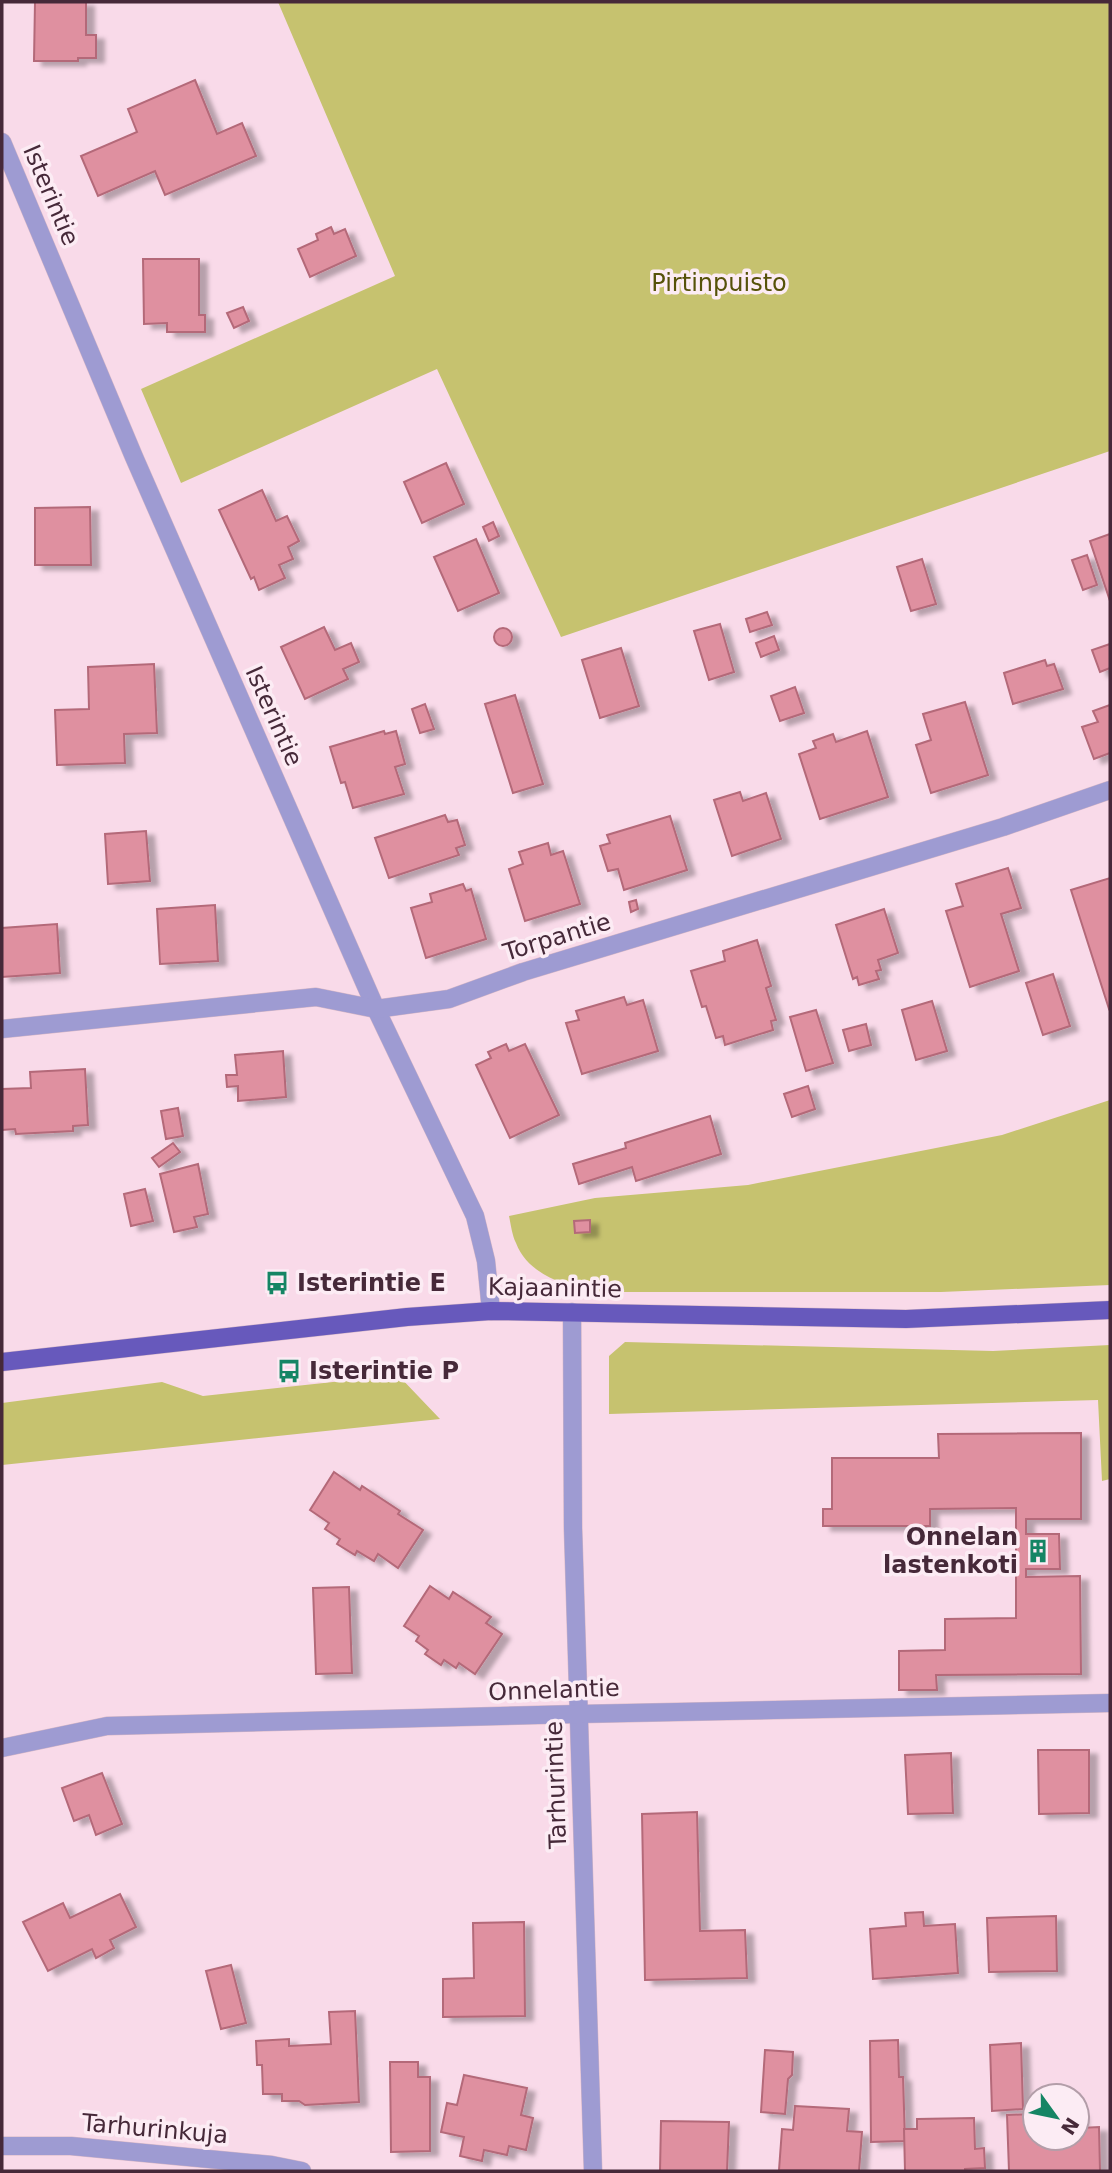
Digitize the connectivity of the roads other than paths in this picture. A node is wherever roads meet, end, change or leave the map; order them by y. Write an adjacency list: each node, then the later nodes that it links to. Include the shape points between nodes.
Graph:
1 (2, 142): 3 (street, Isterintie)
2 (1110, 790): 3 (street, Torpantie, via 449,999)
3 (376, 1009): 4 (street, Torpantie, via 316,997); 6 (street, Isterintie, via 475,1216)
4 (2, 1029)
5 (1110, 1310): 7 (main road, Kajaanintie, via 906,1319)
6 (491, 1311): 7 (main road, Kajaanintie); 8 (main road, Kajaanintie)
7 (572, 1312): 10 (street, Tarhurintie)
8 (2, 1362)
9 (1110, 1703): 10 (street, Onnelantie)
10 (578, 1714): 11 (street, Onnelantie, via 107,1726); 14 (street, Tarhurintie)
11 (2, 1748)
12 (2, 2146): 13 (street, Tarhurinkuja, via 71,2146)
13 (302, 2171)
14 (593, 2171)

